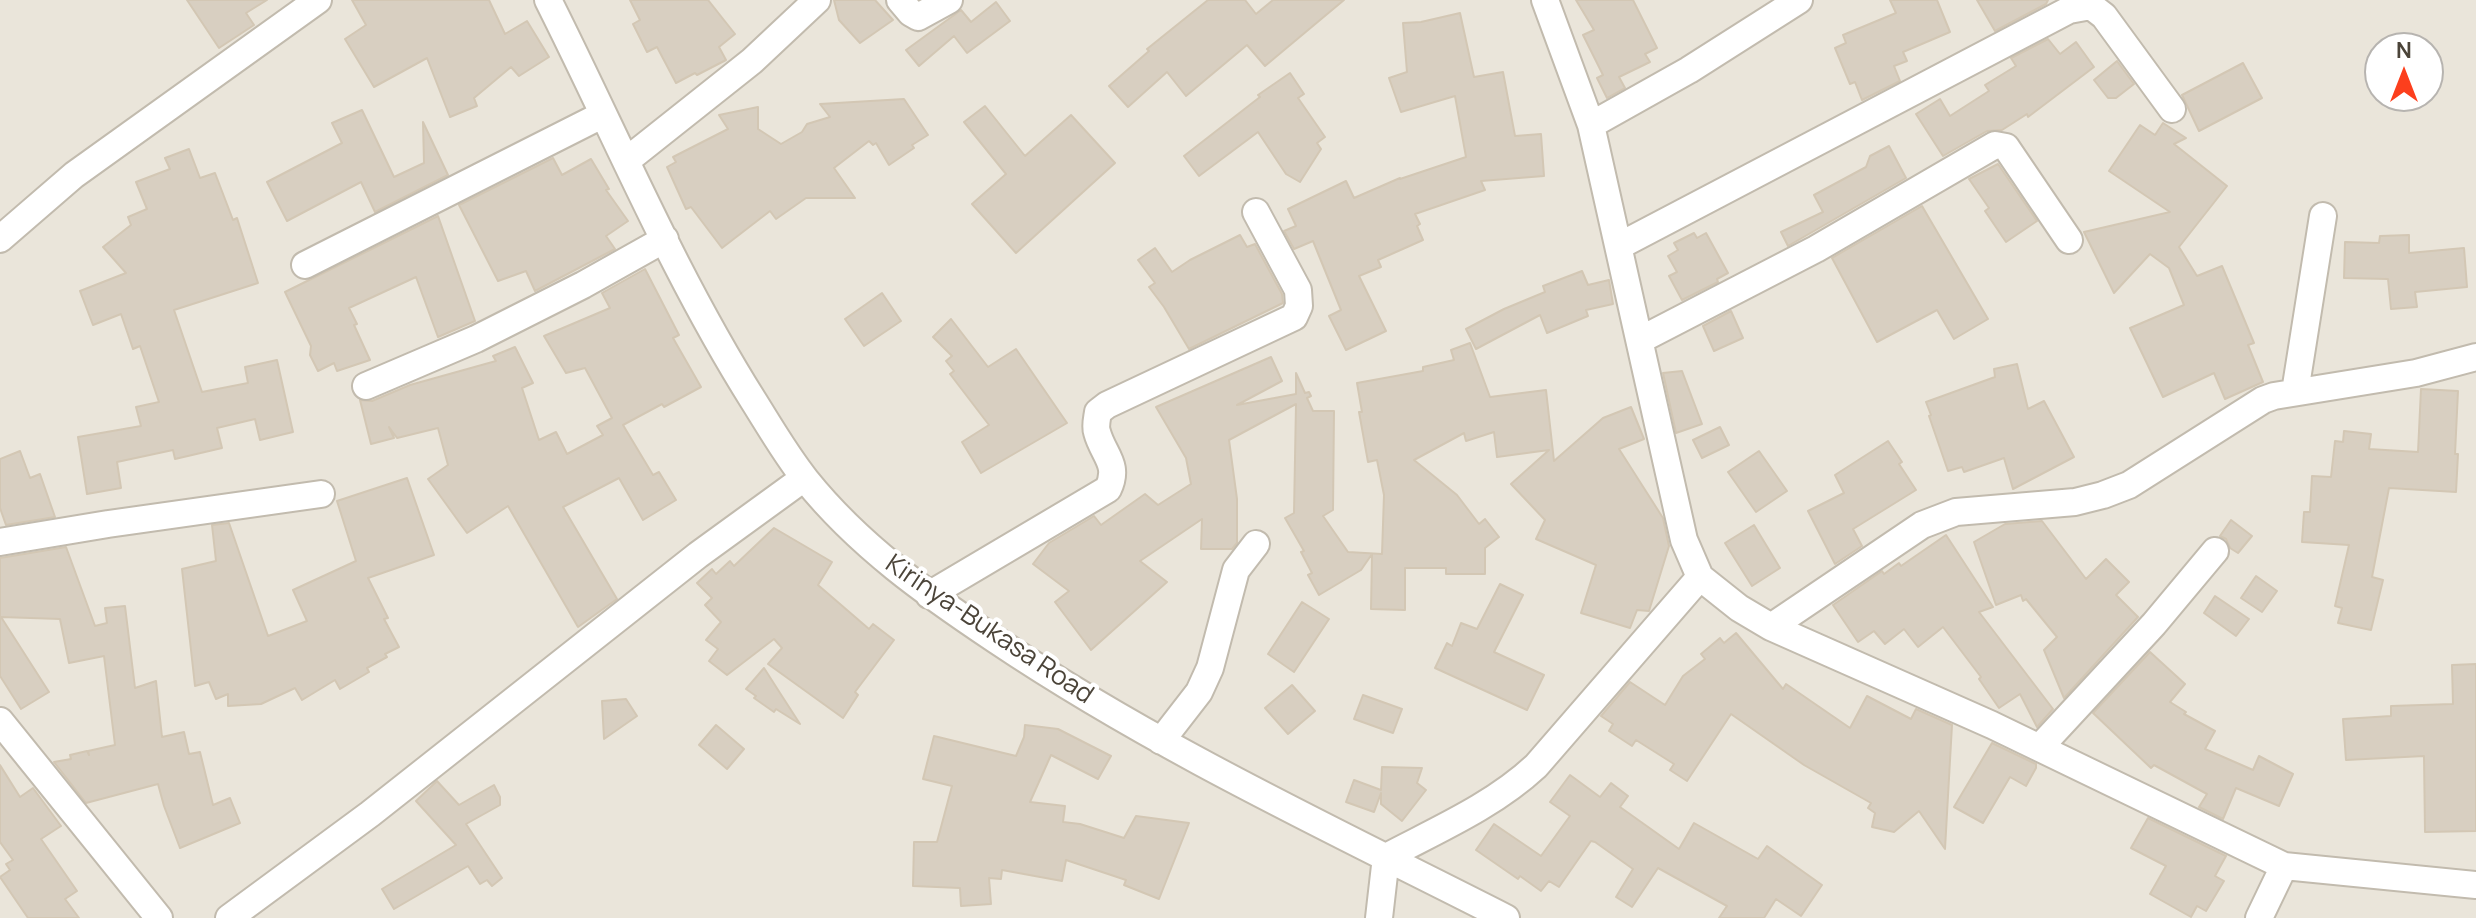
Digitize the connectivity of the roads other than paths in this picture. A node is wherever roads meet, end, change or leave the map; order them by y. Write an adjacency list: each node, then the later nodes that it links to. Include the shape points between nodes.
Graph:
1 (318, 0): 14 (street, via 74,175)
2 (548, 0): 9 (street, Kirinya-Bukasa Road)
3 (817, 0): 11 (street, via 752,61)
4 (900, 0): 5 (street, via 918,17)
5 (949, 0)
6 (1545, 0): 10 (street)
7 (1799, 0): 10 (street)
8 (2172, 109): 17 (street, via 2104,16 2091,6 2069,10)
9 (602, 115): 11 (street, Kirinya-Bukasa Road); 18 (street)
10 (1591, 125): 17 (street)
11 (626, 161): 15 (street, Kirinya-Bukasa Road)
12 (1256, 212): 29 (street, via 1298,290 1294,317 1107,405 1098,412 1097,432 1112,466 1108,489)
13 (2323, 216): 22 (street)
14 (0, 239)
15 (665, 239): 21 (street, via 476,339); 23 (street, Kirinya-Bukasa Road, via 731,364)
16 (2069, 240): 19 (street, via 2006,147 1995,145 1816,249)
17 (1619, 246): 19 (street)
18 (305, 265)
19 (1640, 340): 28 (street, via 1684,540)
20 (2476, 357): 22 (street, via 2416,373)
21 (366, 386)
22 (2295, 392): 30 (street, via 2251,405 2129,485 2103,495 1956,512 1922,525)
23 (804, 478): 29 (street, Kirinya-Bukasa Road, via 836,515); 38 (street)
24 (321, 494): 25 (street)
25 (0, 542)
26 (1256, 544): 32 (street, via 1236,570 1199,692)
27 (2215, 551): 33 (street)
28 (1700, 577): 30 (street); 34 (street, via 1517,784)
29 (929, 595): 32 (street, Kirinya-Bukasa Road, via 1067,687)
30 (1771, 627): 33 (street)
31 (1, 724): 37 (street)
32 (1161, 741): 34 (street, Kirinya-Bukasa Road)
33 (2040, 747): 35 (street)
34 (1386, 857): 39 (street); 40 (street, Kirinya-Bukasa Road)
35 (2284, 866): 36 (street); 41 (street)
36 (2476, 885)
37 (159, 918)
38 (229, 918)
39 (1379, 918)
40 (1506, 918)
41 (2259, 918)

